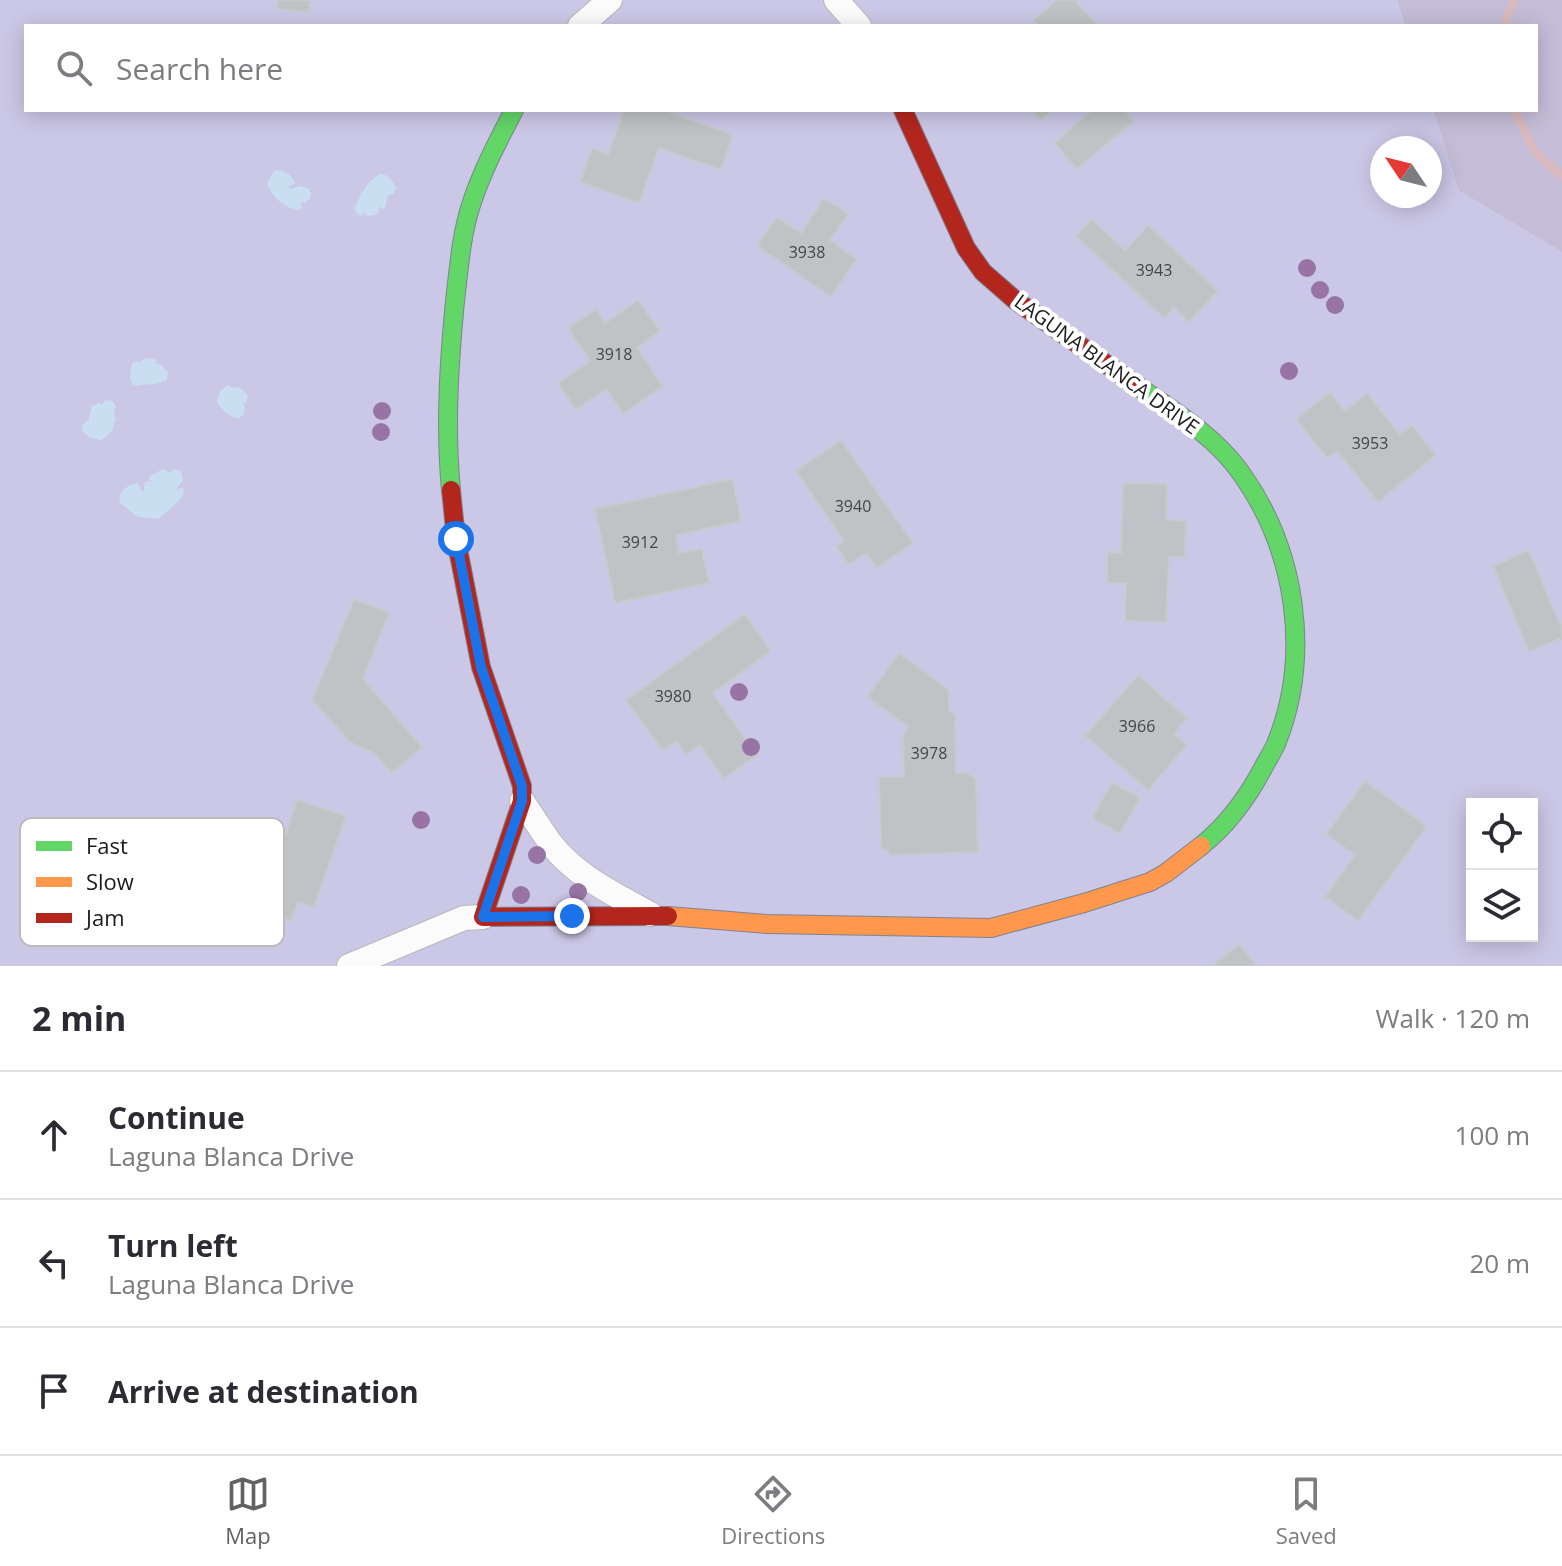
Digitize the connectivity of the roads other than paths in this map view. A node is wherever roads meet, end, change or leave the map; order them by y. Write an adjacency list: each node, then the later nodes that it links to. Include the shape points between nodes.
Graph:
1 (610, 0): 3 (street)
2 (836, 0): 4 (street)
3 (582, 24)
4 (857, 24)
5 (513, 112): 7 (street, LAGUNA BLANCA DRIVE, via 486,165 461,247 447,445 456,539 472,625 522,786)
6 (904, 112): 8 (street, LAGUNA BLANCA DRIVE, via 966,248 983,272 1202,431 1240,471 1270,520 1289,575 1296,631 1292,689 1276,744 1249,794 1211,838 1150,882 1084,903 991,928 767,924)
7 (522, 801): 8 (street, LAGUNA BLANCA DRIVE, via 576,869); 9 (street)
8 (654, 915): 9 (street, LAGUNA BLANCA DRIVE)
9 (483, 917): 10 (street, LAGUNA BLANCA DRIVE, via 464,918)
10 (349, 966)

